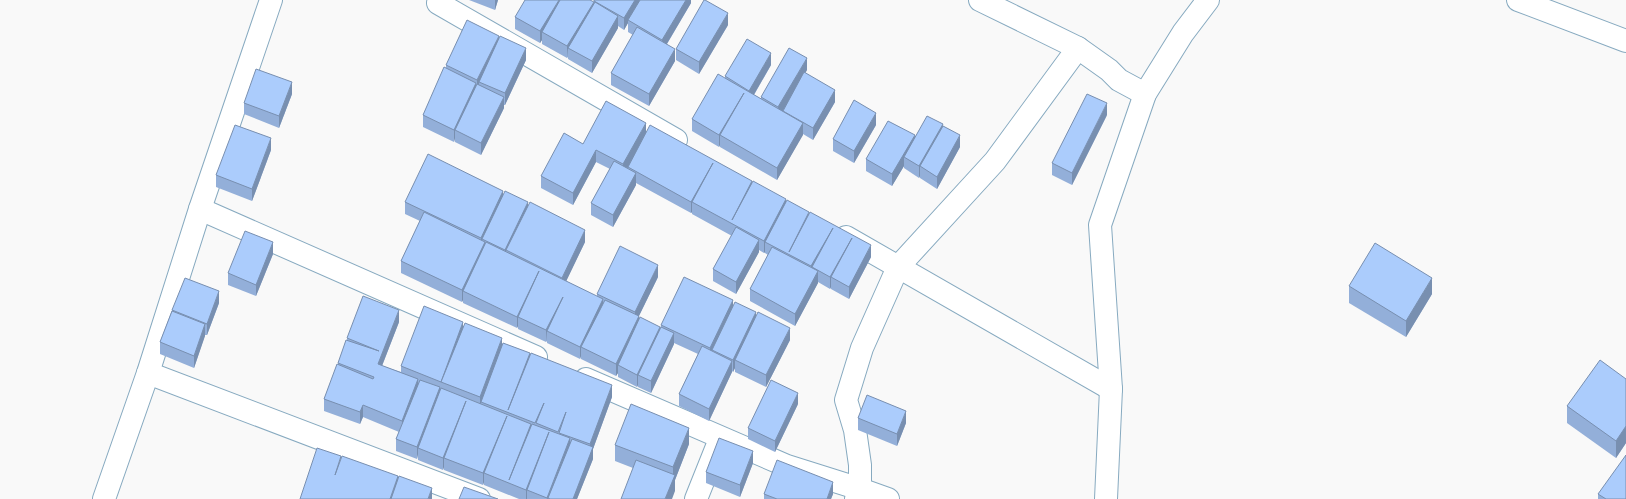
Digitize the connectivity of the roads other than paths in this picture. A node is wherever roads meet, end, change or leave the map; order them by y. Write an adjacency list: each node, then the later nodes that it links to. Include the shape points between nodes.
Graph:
1 (272, 0): 10 (street)
2 (980, 0): 7 (street)
3 (1208, 0): 8 (street, via 1183,33)
4 (1518, 0): 6 (street)
5 (438, 3): 9 (street)
6 (1626, 41)
7 (1078, 48): 8 (street, via 1119,80); 12 (street, via 995,161)
8 (1145, 94): 14 (street, via 1100,225)
9 (692, 149)
10 (200, 210): 13 (street); 15 (street)
11 (829, 228): 12 (street)
12 (898, 267): 14 (street); 16 (street, via 862,348 846,400 855,430 860,465)
13 (148, 373): 17 (street); 18 (street)
14 (1111, 388): 21 (street)
15 (720, 438): 16 (street); 19 (street)
16 (858, 494): 20 (street)
17 (104, 499)
18 (479, 499)
19 (696, 499)
20 (888, 499)
21 (1106, 499)

